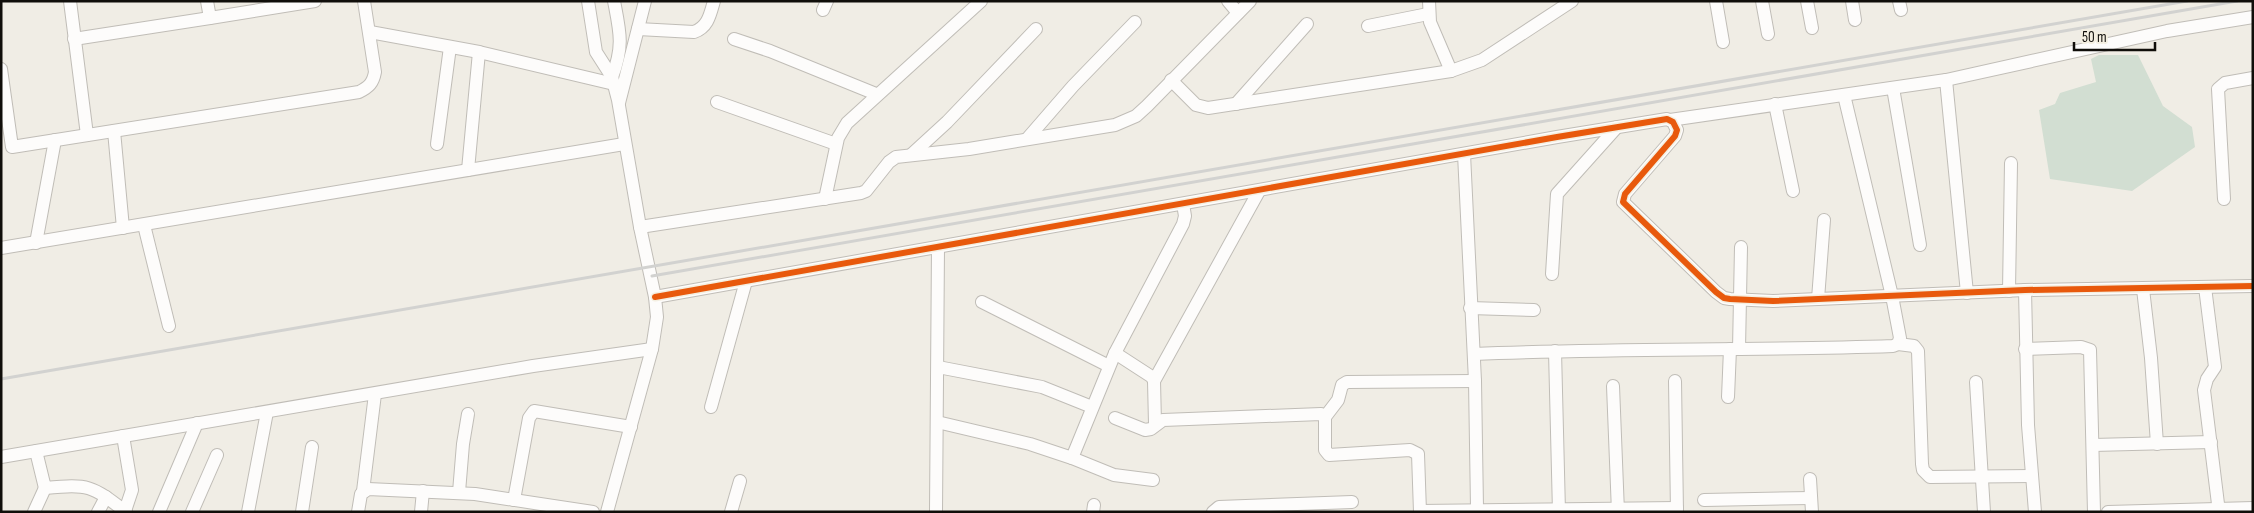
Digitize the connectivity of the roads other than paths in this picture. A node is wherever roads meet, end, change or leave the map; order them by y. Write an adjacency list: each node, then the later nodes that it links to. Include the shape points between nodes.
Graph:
1 (70, 1): 32 (street)
2 (207, 1): 22 (street)
3 (315, 1): 18 (street)
4 (364, 1): 30 (street)
5 (588, 1): 40 (street, via 596,52)
6 (614, 1): 40 (street, via 621,52)
7 (645, 1): 29 (street)
8 (714, 1): 29 (street, via 708,20 699,31)
9 (981, 1): 44 (street)
10 (1228, 1): 19 (street)
11 (1250, 1): 19 (street)
12 (1429, 1): 20 (street)
13 (1572, 1): 38 (street, via 1482,60)
14 (1716, 1): 34 (street)
15 (1762, 1): 31 (street)
16 (1807, 1): 28 (street)
17 (1852, 1): 23 (street)
18 (282, 4): 22 (street)
19 (1238, 13): 41 (street)
20 (1428, 14): 26 (street); 38 (street)
21 (2253, 17): 42 (street, via 2167,31)
22 (210, 18): 32 (street)
23 (1855, 20)
24 (1135, 22): 54 (street)
25 (1307, 24): 47 (street)
26 (1368, 26)
27 (1036, 28): 61 (street, via 948,122)
28 (1812, 28)
29 (638, 29): 49 (street)
30 (370, 32): 35 (street); 52 (street, via 374,80 359,92)
31 (1768, 34)
32 (74, 39): 53 (street)
33 (734, 39): 44 (street)
34 (1723, 42)
35 (450, 47): 36 (street); 56 (street)
36 (479, 52): 40 (street); 63 (street)
37 (1, 69): 59 (street)
38 (1451, 71): 47 (street)
39 (2253, 78): 67 (street, via 2225,83 2218,89)
40 (613, 80): 49 (street)
41 (1171, 80): 47 (street, via 1203,108); 54 (street, via 1129,121)
42 (1946, 80): 43 (street); 85 (street)
43 (1892, 88): 45 (street); 74 (street)
44 (876, 94): 58 (street, via 847,123)
45 (1844, 95): 48 (street); 86 (street)
46 (717, 102): 58 (street)
47 (1236, 104)
48 (1775, 104): 50 (street); 65 (street)
49 (619, 106): 57 (street)
50 (1670, 120): 51 (street); 88 (street, via 1675,125 1676,136 1625,194 1623,202 1720,295)
51 (1617, 128): 60 (street); 78 (street, via 1556,194)
52 (114, 130): 53 (street); 72 (street)
53 (87, 135): 55 (street)
54 (1027, 139): 61 (street)
55 (55, 140): 59 (street); 73 (street)
56 (438, 144)
57 (624, 144): 63 (street); 71 (street)
58 (836, 144): 66 (street)
59 (6, 148)
60 (1464, 154): 64 (street); 91 (street)
61 (911, 155): 66 (street, via 888,162 864,192)
62 (2010, 163): 84 (street)
63 (468, 170): 70 (street)
64 (1259, 190): 68 (street); 103 (street)
65 (1793, 191)
66 (825, 199): 71 (street)
67 (2224, 199)
68 (1183, 204): 75 (street); 99 (street, via 1185,216 1182,224)
69 (1824, 220): 89 (street)
70 (144, 225): 72 (street); 93 (street)
71 (640, 227): 87 (street)
72 (123, 228): 73 (street)
73 (36, 242): 77 (street)
74 (1920, 244)
75 (938, 247): 79 (street); 102 (street)
76 (1741, 247): 88 (street)
77 (1, 248)
78 (1552, 274)
79 (746, 282): 87 (street); 110 (street)
80 (2253, 286): 81 (street)
81 (2204, 288): 82 (street); 121 (street, via 2215,367 2204,386)
82 (2143, 289): 83 (street); 122 (street)
83 (2025, 290): 84 (street); 95 (street)
84 (2009, 291): 85 (street)
85 (1967, 293): 86 (street)
86 (1892, 296): 89 (street); 94 (street, via 1900,338)
87 (656, 297): 96 (street)
88 (1740, 299): 89 (street); 97 (street)
89 (1818, 299)
90 (982, 302): 101 (street)
91 (1470, 308): 92 (street); 100 (street)
92 (1534, 310)
93 (169, 326)
94 (1898, 344): 97 (street, via 1818,349); 130 (street, via 1914,346 1918,351 1923,470 1930,477)
95 (2025, 348): 123 (street, via 2081,346 2090,350); 129 (street)
96 (652, 349): 108 (street); 119 (street)
97 (1735, 349): 98 (street); 109 (street)
98 (1555, 351): 100 (street); 146 (street)
99 (1115, 353): 101 (street); 103 (street)
100 (1474, 354): 104 (street)
101 (1109, 366): 111 (street)
102 (938, 367): 111 (street, via 1042,387); 116 (street)
103 (1154, 381): 118 (street)
104 (1475, 381): 114 (street, via 1347,382); 143 (street)
105 (1675, 381): 147 (street)
106 (1976, 382): 130 (street)
107 (1612, 386): 145 (street)
108 (375, 394): 112 (street); 135 (street)
109 (1728, 397)
110 (711, 407)
111 (1092, 408): 128 (street)
112 (267, 412): 117 (street); 155 (street)
113 (468, 414): 137 (street)
114 (1325, 417): 118 (street, via 1318,413 1163,420); 149 (street, via 1325,450 1329,455 1410,450 1418,454)
115 (1115, 418): 118 (street, via 1145,430)
116 (937, 422): 128 (street, via 1030,444); 162 (street)
117 (197, 423): 120 (street); 153 (street)
118 (1155, 424)
119 (632, 427): 140 (street, via 534,410 529,418); 160 (street)
120 (123, 436): 125 (street); 148 (street, via 132,490)
121 (2211, 442): 122 (street); 150 (street)
122 (2157, 444): 123 (street)
123 (2093, 445): 167 (street)
124 (312, 447): 156 (street)
125 (36, 451): 127 (street); 134 (street)
126 (217, 455): 154 (street)
127 (1, 457)
128 (1072, 458): 132 (street, via 1114,475)
129 (2032, 476): 130 (street); 166 (street)
130 (1982, 478): 165 (street)
131 (1810, 479): 139 (street)
132 (1153, 480)
133 (740, 481): 161 (street)
134 (45, 488): 138 (street, via 85,486); 151 (street)
135 (363, 491): 136 (street); 157 (street)
136 (423, 491): 137 (street); 158 (street)
137 (459, 492): 140 (street)
138 (106, 497): 148 (street); 152 (street)
139 (1811, 498): 141 (street); 164 (street)
140 (514, 500): 159 (street)
141 (1704, 500)
142 (1352, 502): 163 (street, via 1218,507)
143 (1476, 508): 146 (street); 149 (street)
144 (2253, 508): 150 (street)
145 (1618, 509): 146 (street); 147 (street)
146 (1559, 510)
147 (1677, 510)
148 (126, 511)
149 (1420, 511)
150 (2219, 511): 168 (street)
151 (34, 512)
152 (98, 512)
153 (158, 512)
154 (192, 512)
155 (248, 512)
156 (302, 512)
157 (358, 512)
158 (421, 512)
159 (593, 512)
160 (607, 512)
161 (731, 512)
162 (936, 512)
163 (1213, 512)
164 (1812, 512)
165 (1984, 512)
166 (2036, 512)
167 (2094, 512)
168 (2108, 512)

